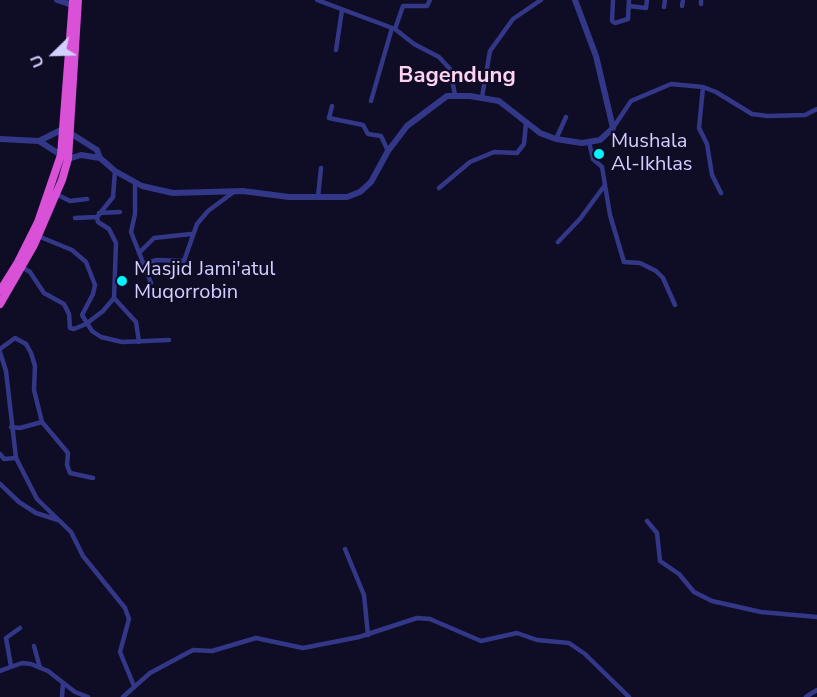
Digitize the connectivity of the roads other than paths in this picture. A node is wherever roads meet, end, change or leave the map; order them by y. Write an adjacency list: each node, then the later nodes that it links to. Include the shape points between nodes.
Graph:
1 (57, 0): 9 (street)
2 (317, 0): 12 (street)
3 (430, 0): 13 (street, via 427,6 404,6)
4 (541, 0): 17 (street, via 513,19 490,51)
5 (575, 0): 23 (street, via 596,56)
6 (613, 0): 10 (street, via 613,23 628,19)
7 (647, 0): 10 (street, via 646,9)
8 (664, 0): 11 (street)
9 (71, 1): 24 (highway, via 72,54)
10 (629, 3)
11 (664, 7)
12 (342, 10): 13 (street); 14 (street)
13 (394, 29): 16 (street, via 446,63); 18 (street)
14 (336, 50)
15 (703, 87): 20 (street, via 752,114 787,117); 23 (street, via 671,84 653,90 631,101); 38 (street, via 699,128)
16 (455, 95): 17 (street); 29 (street, via 442,98 420,115)
17 (482, 98): 22 (street, via 505,104)
18 (371, 101)
19 (332, 106): 29 (street, via 329,118 363,125 368,134 379,135)
20 (817, 109)
21 (566, 117): 26 (street)
22 (526, 123): 26 (street); 36 (street, via 524,144 517,153 494,152 470,162)
23 (613, 128): 28 (street, via 600,140)
24 (66, 131): 27 (street); 30 (highway); 31 (street, via 96,150)
25 (0, 139): 27 (street)
26 (556, 139): 28 (street)
27 (39, 141): 30 (street)
28 (589, 142): 35 (street, via 594,159 602,167)
29 (388, 151): 40 (street, via 371,182 360,192 346,197)
30 (64, 157): 31 (street); 39 (highway); 48 (highway)
31 (100, 158): 33 (street)
32 (321, 168): 40 (street)
33 (115, 171): 34 (street); 43 (street, via 113,197)
34 (135, 183): 37 (street, via 173,193); 49 (street, via 131,232)
35 (605, 185): 47 (street); 55 (street, via 624,262 640,263 656,271)
36 (439, 188)
37 (235, 191): 40 (street, via 274,197); 45 (street, via 208,211)
38 (721, 193)
39 (56, 194): 41 (street, via 70,201); 46 (highway)
40 (318, 197)
41 (87, 199)
42 (120, 212): 43 (street)
43 (98, 215): 44 (street); 54 (street, via 98,222 109,229 116,243)
44 (75, 218)
45 (191, 234): 49 (street, via 154,238); 50 (street, via 184,261)
46 (38, 236): 48 (highway); 56 (street, via 72,250 86,262 95,285 82,315)
47 (558, 242)
48 (31, 243): 51 (highway); 53 (highway)
49 (139, 253): 50 (street)
50 (142, 264): 52 (street)
51 (22, 267): 53 (highway); 56 (street, via 44,293 64,304 70,327)
52 (151, 283)
53 (3, 293)
54 (114, 298): 56 (street); 58 (street, via 136,322)
55 (675, 305)
56 (86, 324): 58 (street, via 110,340)
57 (169, 340): 58 (street)
58 (139, 342)
59 (0, 351): 60 (street, via 15,338 26,344 35,366 34,390); 61 (street, via 6,371)
60 (42, 422): 61 (street, via 20,429); 64 (street, via 68,453 70,473)
61 (11, 427): 63 (street)
62 (0, 454): 63 (street, via 4,459)
63 (16, 458): 66 (street, via 37,499)
64 (93, 478)
65 (0, 484): 66 (street, via 36,513)
66 (59, 520): 77 (street, via 125,608 129,619 120,652)
67 (647, 521): 69 (street, via 657,533 660,561 679,574 693,592 712,601 760,612)
68 (345, 549): 71 (street, via 364,596)
69 (817, 617)
70 (20, 628): 73 (street, via 6,638)
71 (368, 635): 77 (street, via 300,648 252,638 218,649 193,650); 82 (street, via 417,618 481,641 517,633 537,640 561,641 585,654)
72 (34, 646): 74 (street)
73 (11, 666): 74 (street, via 27,663); 75 (street)
74 (40, 668): 76 (street)
75 (0, 670)
76 (63, 683): 79 (street); 80 (street)
77 (135, 686): 81 (street)
78 (817, 690): 83 (street)
79 (63, 697)
80 (88, 697)
81 (123, 697)
82 (629, 697)
83 (806, 697)

